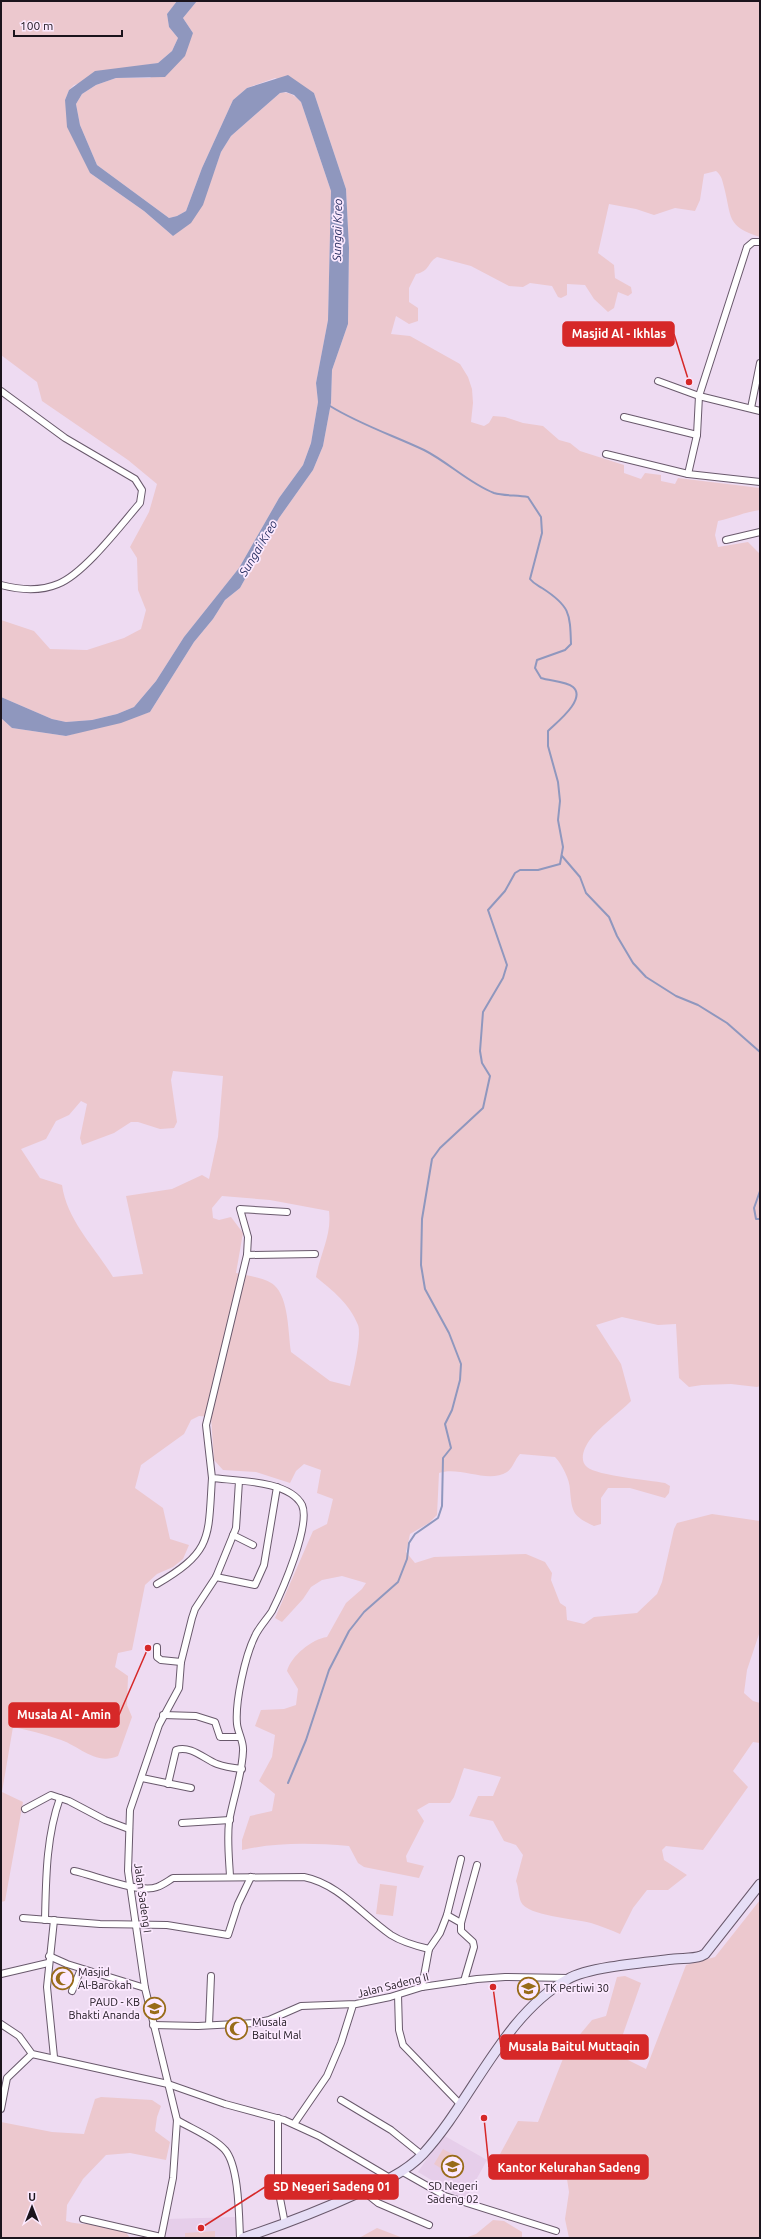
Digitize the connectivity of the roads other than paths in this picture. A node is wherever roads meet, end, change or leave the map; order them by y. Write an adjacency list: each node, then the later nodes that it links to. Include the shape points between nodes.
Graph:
1 (760, 242): 5 (street, via 753,242 747,247)
2 (760, 366): 6 (street)
3 (658, 381): 5 (street)
4 (1, 391): 15 (street, via 65,438 135,479 142,490 140,503 83,566 59,584 18,590)
5 (698, 396): 6 (street); 9 (street)
6 (751, 408): 7 (street)
7 (760, 411)
8 (624, 417): 9 (street)
9 (696, 435): 11 (street)
10 (606, 454): 11 (street)
11 (688, 474): 12 (street)
12 (760, 482)
13 (760, 532): 14 (street)
14 (726, 540)
15 (1, 586)
16 (286, 1212): 18 (street, via 240,1209 248,1237)
17 (315, 1254): 18 (street)
18 (246, 1256): 19 (street, via 206,1424)
19 (212, 1478): 20 (street); 25 (street, via 208,1536 190,1562)
20 (239, 1481): 21 (street); 22 (street, Jalan Sadeng I, via 238,1514)
21 (277, 1487): 24 (street, via 264,1565 256,1585); 29 (street, via 299,1500 304,1523 281,1592 255,1636 244,1671 237,1707)
22 (233, 1535): 23 (street); 24 (street, Jalan Sadeng I)
23 (253, 1544)
24 (216, 1577): 27 (street, Jalan Sadeng I, via 195,1609)
25 (157, 1584)
26 (157, 1647): 27 (street, via 157,1657 161,1660)
27 (181, 1662): 28 (street, Jalan Sadeng I, via 179,1688)
28 (163, 1715): 29 (street, via 204,1718 215,1722 220,1737); 31 (street, Jalan Sadeng I)
29 (240, 1738): 30 (street, via 244,1748)
30 (242, 1770): 32 (street, via 214,1763 195,1752 179,1749 176,1750); 36 (street)
31 (142, 1778): 32 (street); 38 (street, Jalan Sadeng I, via 130,1810)
32 (168, 1784): 33 (street)
33 (191, 1788)
34 (60, 1798): 35 (street, via 51,1795 44,1797); 38 (street, via 105,1820); 48 (street, via 52,1821 48,1850)
35 (25, 1809)
36 (230, 1820): 37 (street); 42 (street)
37 (182, 1823)
38 (129, 1828): 45 (street, Jalan Sadeng I)
39 (461, 1859): 46 (street)
40 (477, 1865): 50 (street)
41 (74, 1871): 45 (street)
42 (230, 1876): 43 (street); 45 (street, via 173,1878 145,1890)
43 (251, 1877): 51 (street, via 238,1904 229,1935 167,1925); 52 (street, via 304,1877 321,1880 392,1935)
44 (760, 1884): 58 (main road, via 701,1956 590,1971)
45 (129, 1886): 51 (street, Jalan Sadeng I)
46 (447, 1915): 50 (street); 52 (street, via 440,1934)
47 (23, 1918): 48 (street)
48 (45, 1920): 49 (street)
49 (54, 1920): 51 (street); 53 (street)
50 (460, 1923): 59 (street, via 461,1931 474,1946)
51 (136, 1924): 61 (street, Jalan Sadeng I)
52 (429, 1949): 60 (street)
53 (49, 1956): 54 (street); 55 (street)
54 (48, 1963): 56 (street); 69 (street, via 47,1987)
55 (81, 1968): 61 (street); 62 (street)
56 (1, 1974)
57 (211, 1976): 67 (street)
58 (569, 1978): 59 (street, Jalan Sadeng II, via 505,1976); 73 (main road, via 545,1994 526,2012)
59 (464, 1981): 60 (street, Jalan Sadeng II)
60 (422, 1987): 63 (street, Jalan Sadeng II)
61 (145, 1988): 66 (street, Jalan Sadeng I)
62 (72, 1991)
63 (398, 1995): 64 (street, Jalan Sadeng II); 73 (street, via 399,2030 403,2045)
64 (353, 2005): 67 (street, Jalan Sadeng II, via 301,2006 269,2020); 77 (street, via 342,2043 327,2076)
65 (1, 2024): 68 (street, via 19,2036)
66 (153, 2025): 67 (street, Jalan Sadeng II); 71 (street, Jalan Sadeng I)
67 (208, 2025)
68 (32, 2054): 69 (street); 70 (street)
69 (54, 2057): 71 (street)
70 (4, 2078): 74 (street)
71 (168, 2084): 75 (street); 76 (street, Jalan Sadeng I)
72 (342, 2100): 78 (street, via 391,2130)
73 (460, 2105): 78 (main road)
74 (1, 2109)
75 (278, 2118): 77 (street); 83 (street, via 278,2188)
76 (177, 2120): 86 (street, Jalan Sadeng I, via 173,2178); 87 (street, via 213,2140 229,2156 236,2181)
77 (294, 2124): 80 (street)
78 (422, 2155): 79 (main road)
79 (401, 2171): 80 (main road); 85 (street, via 445,2196)
80 (390, 2178): 81 (main road)
81 (363, 2191): 83 (main road); 84 (street, via 378,2203)
82 (83, 2219): 86 (street)
83 (285, 2224): 87 (main road)
84 (429, 2225)
85 (556, 2231)
86 (161, 2238)
87 (242, 2238)

